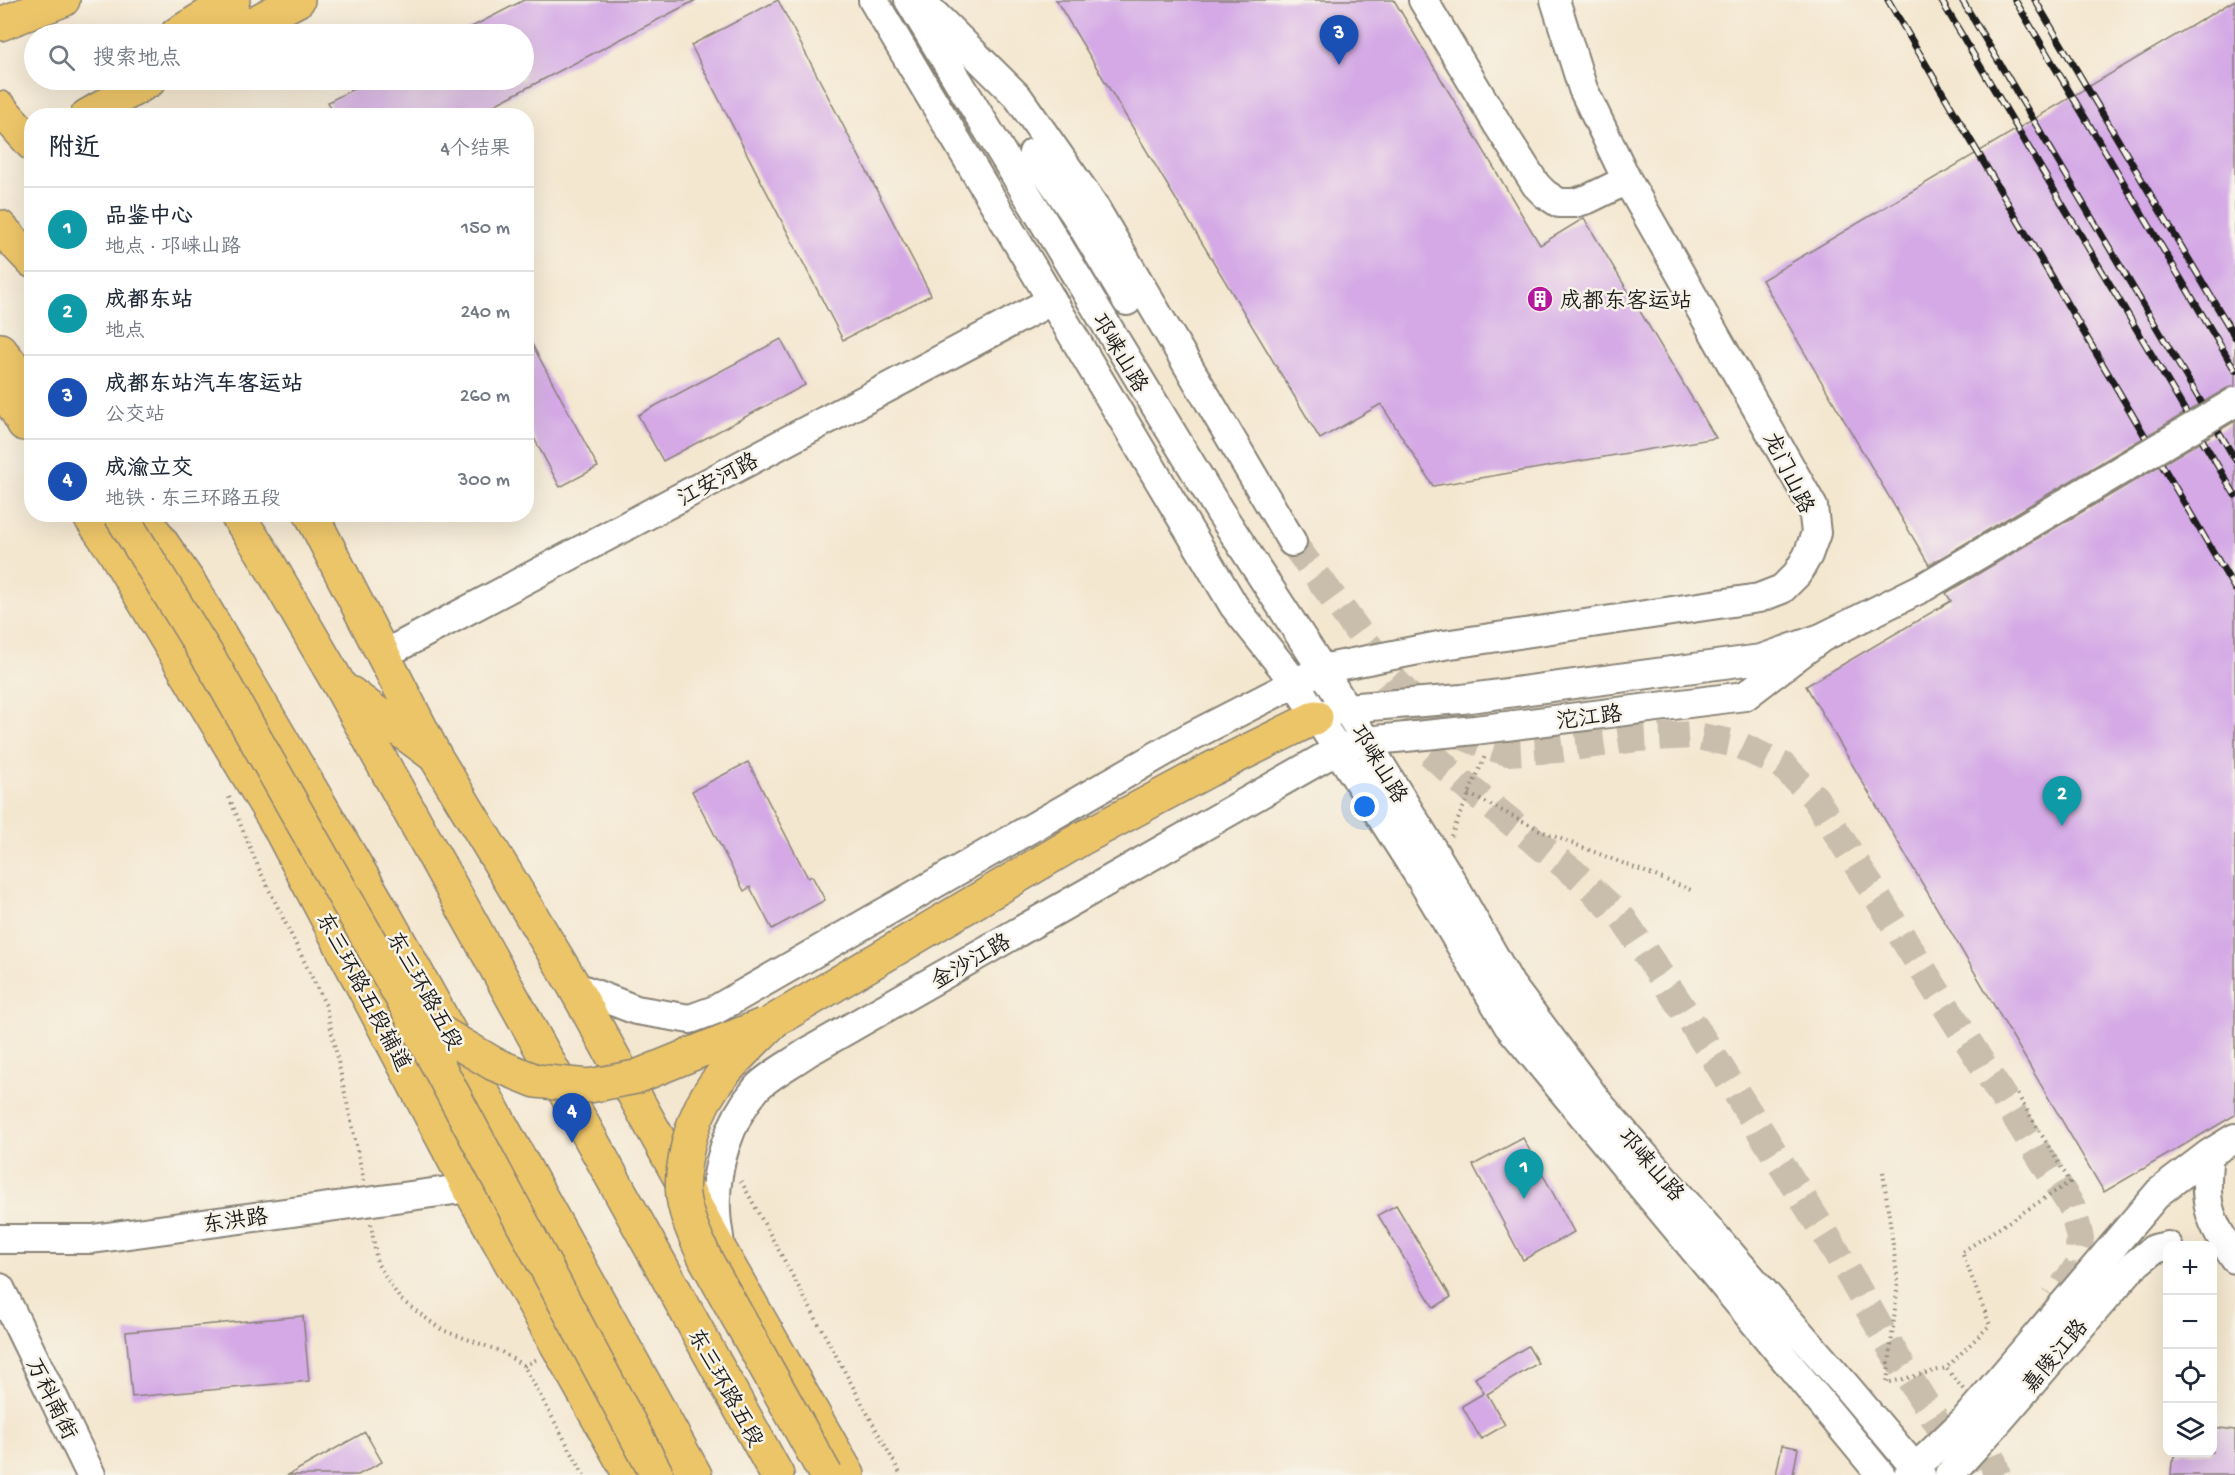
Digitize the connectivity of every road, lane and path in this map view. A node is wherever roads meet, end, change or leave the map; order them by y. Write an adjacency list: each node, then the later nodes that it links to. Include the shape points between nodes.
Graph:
1 (63, 0): 10 (main road)
2 (233, 0): 11 (main road)
3 (297, 0): 12 (main road)
4 (873, 0): 22 (street, 邛崃山路)
5 (909, 0): 41 (street, 邛崃山路, via 1220,512)
6 (915, 0): 7 (street, via 1008,115 1075,214 1283,545 1092,203 1018,97)
7 (920, 0)
8 (1423, 0): 19 (street, via 1545,195 1559,203 1574,203)
9 (1555, 0): 19 (street, 龙门山路, via 1583,89)
10 (0, 24)
11 (193, 24)
12 (252, 24)
13 (114, 90): 16 (main road)
14 (132, 90): 17 (main road)
15 (0, 108): 18 (main road)
16 (95, 108)
17 (101, 108)
18 (24, 135)
19 (1627, 180): 41 (street, 龙门山路, via 1813,507 1816,533 1797,574 1782,590 1759,598 1444,645)
20 (0, 227): 21 (main road)
21 (24, 252)
22 (1051, 301): 40 (street, 江安河路); 42 (street, 邛崃山路, via 1234,606)
23 (0, 325): 25 (main road)
24 (0, 350): 26 (main road)
25 (24, 355)
26 (24, 380)
27 (0, 382): 30 (main road)
28 (0, 402): 32 (main road)
29 (2235, 402): 38 (street, bridge)
30 (24, 423)
31 (2235, 424): 38 (street, bridge, via 2030,547)
32 (24, 426)
33 (94, 522): 61 (main road, 东三环路五段辅道, via 279,827)
34 (125, 522): 54 (main road, bridge, via 218,673)
35 (147, 522): 76 (main road, 东三环路五段, via 190,584 383,912)
36 (242, 522): 43 (main road, 东三环路五段)
37 (315, 522): 40 (main road)
38 (1924, 587): 39 (street)
39 (1821, 638): 44 (street, via 1761,659); 45 (street, 沱江路, via 1745,696)
40 (383, 655): 47 (main road)
41 (1322, 669): 42 (street); 44 (street, 邛崃山路)
42 (1294, 683): 44 (street, 邛崃山路); 53 (street, via 1188,738 715,1010 690,1019 636,1010)
43 (340, 686): 47 (main road); 77 (main road, 东三环路五段)
44 (1331, 713): 45 (street, 邛崃山路); 46 (street, 邛崃山路); 55 (main road, via 1209,770 1079,840)
45 (1366, 741): 46 (street, 沱江路); 71 (street, 邛崃山路, via 1510,984 1594,1096)
46 (1337, 750): 58 (street, 金沙江路, via 808,1052 756,1088 730,1130); 81 (street, 邛崃山路, via 1421,879 1508,1025)
47 (435, 756): 53 (main road)
48 (1485, 756): 49 (path)
49 (1469, 794): 51 (path); 52 (path, via 1546,833)
50 (228, 796): 62 (path, via 326,1006)
51 (1449, 838)
52 (1691, 890)
53 (574, 986): 65 (main road)
54 (404, 1002): 55 (main road, bridge, via 435,1029 494,1064 536,1082 589,1086 636,1077); 75 (main road, bridge)
55 (774, 1021): 78 (main road, bridge, via 704,1098 692,1125 683,1196 706,1260)
56 (2016, 1092): 69 (path, via 2070,1182 1962,1252 1990,1325)
57 (2235, 1138): 59 (street)
58 (724, 1152): 65 (street, 金沙江路, via 716,1209); 80 (path)
59 (2209, 1154): 67 (street, via 2205,1186 2209,1210); 70 (street, via 2160,1192)
60 (1883, 1172): 69 (path, via 1898,1281 1887,1383)
61 (469, 1188): 62 (street, 东洪路); 74 (main road, 东三环路五段辅道)
62 (368, 1201): 63 (street, 东洪路, via 92,1239); 73 (path, via 377,1263 400,1299 442,1330 500,1351 524,1366)
63 (0, 1239)
64 (2163, 1248): 82 (street, 嘉陵江路, via 2133,1266)
65 (721, 1252): 79 (main road)
66 (2217, 1257): 67 (street)
67 (2235, 1261)
68 (0, 1288): 72 (street, 万科南街)
69 (1946, 1368): 70 (path)
70 (1978, 1406): 71 (street)
71 (1915, 1473)
72 (91, 1475)
73 (584, 1475)
74 (630, 1475)
75 (657, 1475)
76 (695, 1475)
77 (777, 1475)
78 (826, 1475)
79 (848, 1475)
80 (901, 1475)
81 (1881, 1475)
82 (1949, 1475)

